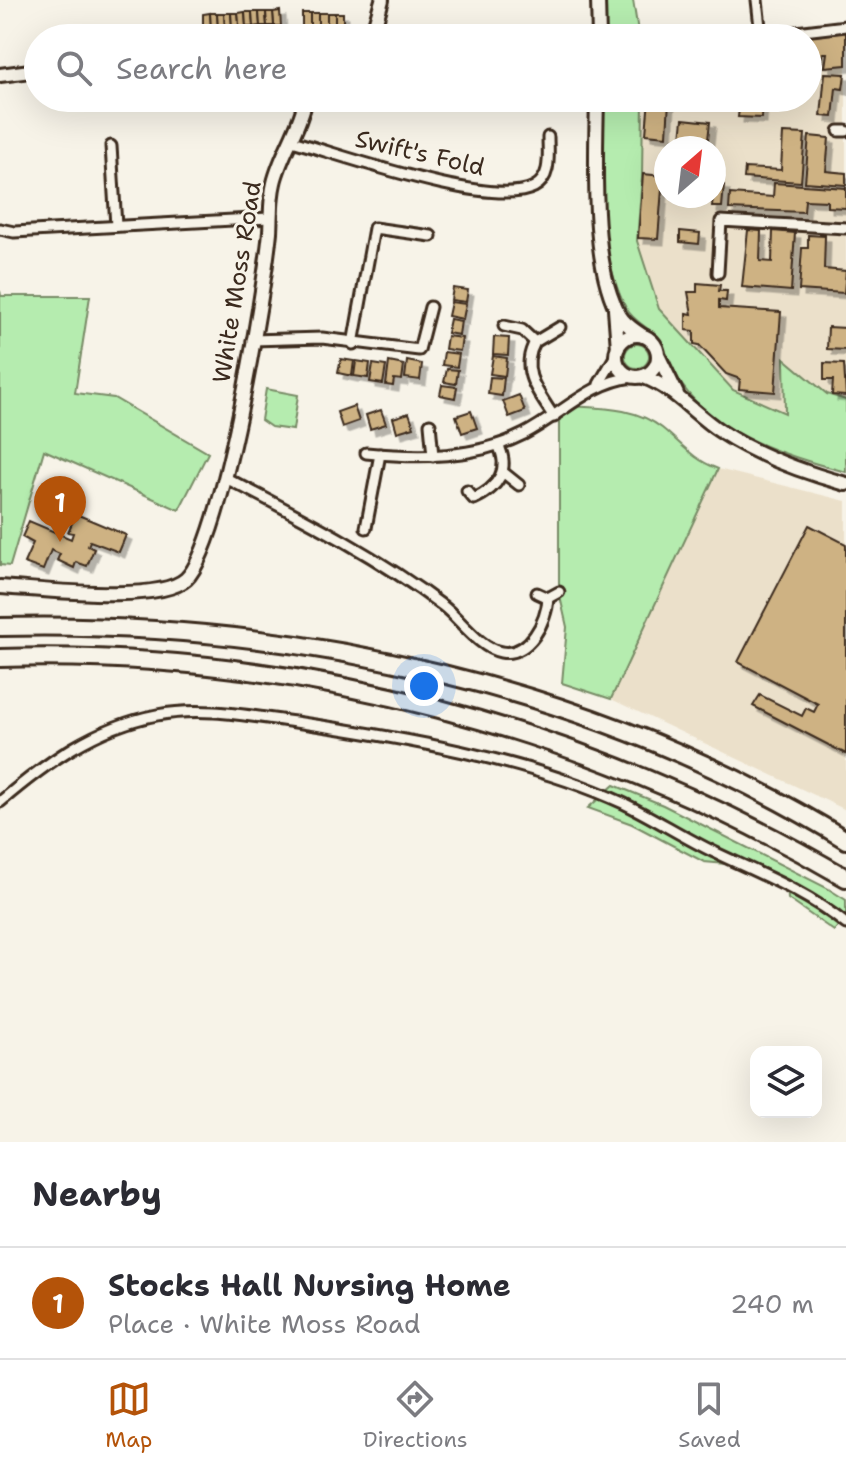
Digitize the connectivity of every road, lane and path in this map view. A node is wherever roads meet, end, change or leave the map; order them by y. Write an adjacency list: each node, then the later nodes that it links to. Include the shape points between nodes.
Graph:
1 (382, 0): 4 (main road)
2 (598, 0): 5 (main road)
3 (757, 0): 6 (street)
4 (374, 24)
5 (599, 24)
6 (760, 24)
7 (846, 26): 8 (street)
8 (822, 29)
9 (24, 72): 10 (main road)
10 (0, 75)
11 (301, 112): 14 (main road, White Moss Road)
12 (597, 112): 22 (main road, via 599,239)
13 (548, 137): 14 (street, Swift's Fold, via 545,175 536,186 512,191 427,180)
14 (292, 141): 16 (main road, White Moss Road, via 277,174)
15 (123, 153): 17 (street, via 111,149)
16 (270, 218): 17 (street); 27 (main road, White Moss Road)
17 (116, 226): 19 (street)
18 (846, 228): 21 (street, via 721,221)
19 (0, 229)
20 (431, 236): 29 (street, via 374,228)
21 (718, 273)
22 (615, 306): 26 (main road, via 624,322); 30 (main road)
23 (430, 307): 29 (street, via 419,350)
24 (504, 326): 28 (street, via 522,330)
25 (560, 327): 28 (street)
26 (643, 336): 30 (main road, via 626,338); 31 (main road, via 655,344)
27 (252, 340): 29 (street, via 322,338); 42 (main road, White Moss Road)
28 (535, 342): 35 (street, via 528,372)
29 (353, 344)
30 (617, 351): 32 (main road, via 619,368); 33 (street)
31 (659, 357): 32 (main road, via 655,369); 34 (main road)
32 (638, 377): 33 (street); 34 (main road)
33 (597, 386): 35 (street)
34 (681, 400): 43 (main road, via 749,448)
35 (554, 417): 37 (street)
36 (430, 424): 40 (street)
37 (498, 445): 40 (street); 41 (street)
38 (366, 453): 39 (street)
39 (380, 454): 40 (street); 46 (street)
40 (433, 456)
41 (504, 473): 44 (street); 45 (street)
42 (226, 478): 47 (main road, White Moss Road, via 212,529 185,580 156,592); 50 (street, via 362,551 501,652 517,650 538,632)
43 (846, 484)
44 (519, 485)
45 (472, 500)
46 (366, 528)
47 (0, 587)
48 (559, 592): 50 (street)
49 (537, 593): 50 (street)
50 (548, 598)
51 (0, 627): 54 (highway, via 124,628 243,637 447,674 623,731 746,785)
52 (0, 658): 55 (highway, via 238,670 351,687 470,715 587,753 692,797)
53 (0, 802): 56 (street, via 44,765 86,740 161,714 206,710 340,729 497,761 591,791 798,890)
54 (846, 840)
55 (846, 878)
56 (846, 924)

